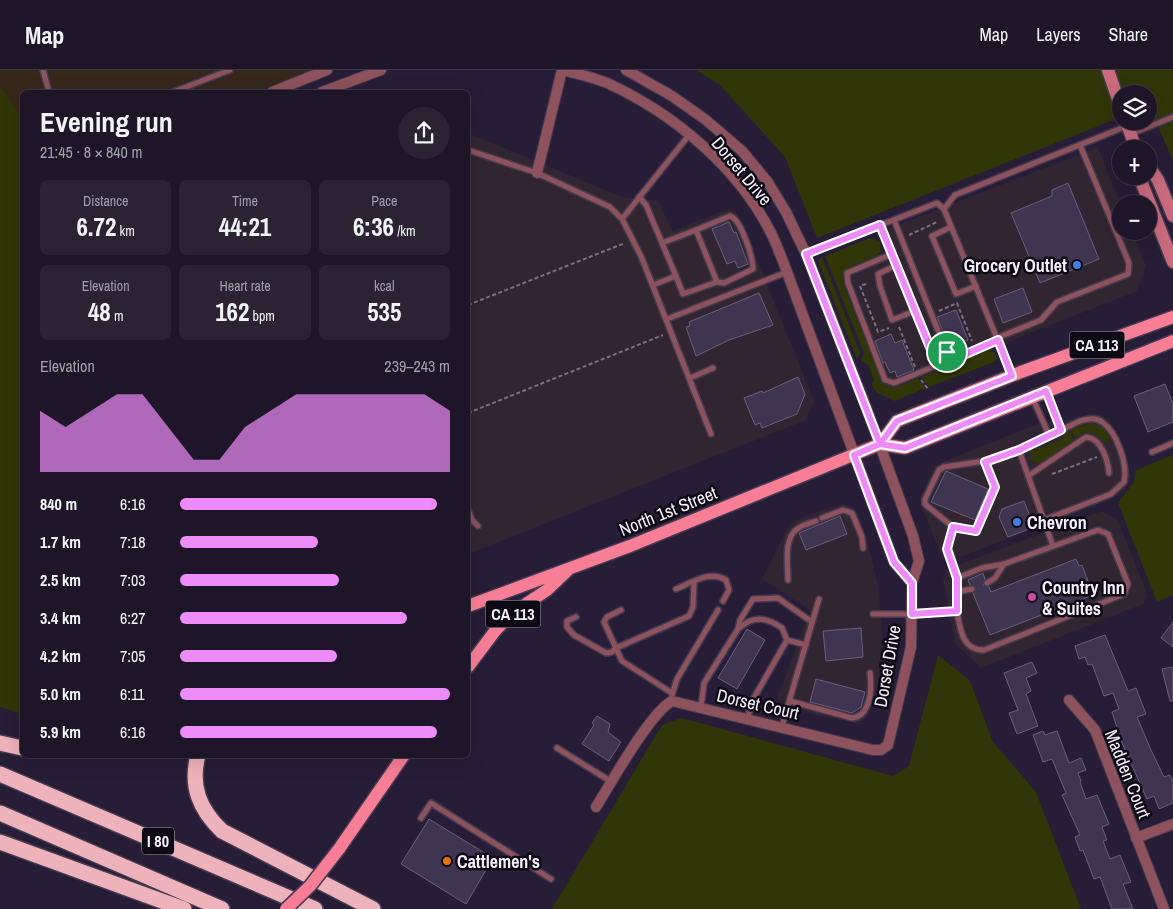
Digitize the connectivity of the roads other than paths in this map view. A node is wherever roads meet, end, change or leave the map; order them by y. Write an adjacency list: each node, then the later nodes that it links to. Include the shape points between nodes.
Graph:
1 (43, 70): 10 (lane)
2 (230, 70): 11 (lane)
3 (327, 70): 9 (street)
4 (381, 70): 12 (street)
5 (562, 70): 16 (street, Dorset Drive, via 606,83 658,111); 19 (street)
6 (626, 70): 31 (street, Dorset Drive, via 672,96 742,151 767,181)
7 (1108, 70): 8 (street)
8 (1113, 85)
9 (293, 89)
10 (48, 90)
11 (178, 90)
12 (327, 90)
13 (1173, 117): 14 (lane)
14 (1157, 121)
15 (1120, 130): 17 (lane)
16 (689, 135): 22 (lane); 35 (street, Dorset Drive, via 748,197 771,233)
17 (1080, 145): 23 (lane, via 955,195); 43 (lane, via 1129,263 1128,274 1057,302 1041,320)
18 (470, 151): 19 (lane)
19 (537, 173): 25 (lane, via 610,207)
20 (1157, 179): 24 (street)
21 (1143, 185): 33 (street)
22 (639, 197): 25 (lane); 30 (lane, via 646,205)
23 (944, 208): 26 (lane, via 937,203); 28 (lane)
24 (1173, 216)
25 (622, 219): 38 (lane)
26 (894, 220): 27 (lane); 45 (lane)
27 (880, 225): 31 (lane); 32 (lane)
28 (951, 227): 39 (lane); 39 (lane, via 932,236 956,294)
29 (696, 230): 30 (lane); 37 (lane); 37 (lane, via 722,217 730,216 738,221 753,270 724,283)
30 (662, 243): 36 (lane)
31 (806, 254): 55 (street, Dorset Drive)
32 (892, 254): 34 (lane); 46 (lane, via 847,273 885,380 894,383)
33 (1173, 262)
34 (897, 265): 40 (lane); 40 (lane, via 878,274 892,320)
35 (787, 272): 42 (lane); 59 (street, Dorset Drive)
36 (676, 276): 37 (lane, via 683,294); 38 (lane)
37 (717, 282)
38 (653, 285): 42 (lane)
39 (976, 286): 43 (lane)
40 (916, 311): 46 (lane)
41 (1173, 317): 48 (main road, CA 113)
42 (667, 320): 49 (lane)
43 (998, 339): 45 (lane); 48 (lane)
44 (1173, 341): 50 (main road, CA 113)
45 (950, 361): 46 (lane)
46 (938, 366)
47 (713, 368): 49 (lane)
48 (1012, 376): 55 (main road, CA 113, via 897,421)
49 (690, 378): 53 (lane)
50 (1046, 391): 51 (main road, CA 113); 52 (lane)
51 (1033, 397): 54 (lane); 55 (main road, CA 113, via 905,448)
52 (1061, 430): 54 (lane); 65 (lane, via 1088,418 1102,421 1114,436 1126,475 1124,482 1111,494)
53 (711, 434)
54 (1048, 435): 57 (lane)
55 (880, 444): 59 (main road, North 1st Street / CA 113); 76 (street, Dorset Drive, via 914,536 919,561)
56 (1173, 444): 58 (lane)
57 (1019, 450): 60 (lane); 62 (lane)
58 (1152, 452)
59 (854, 455): 72 (main road, North 1st Street / CA 113); 76 (street, Dorset Drive, via 894,562)
60 (985, 462): 68 (lane, via 995,487 976,531); 68 (lane, via 944,467 935,477 925,504)
61 (1109, 473): 62 (lane, via 1100,446 1096,440 1086,436)
62 (1028, 476): 65 (lane)
63 (470, 515): 67 (lane)
64 (822, 518): 70 (lane, via 843,510 852,514)
65 (1044, 520): 69 (lane)
66 (816, 521): 74 (lane, via 797,529 791,536)
67 (478, 526)
68 (953, 527): 73 (lane, via 947,549)
69 (1053, 546): 71 (lane); 86 (lane, via 1098,530 1108,534 1128,584 1124,594 984,650 976,650 967,644 960,634)
70 (863, 548)
71 (1004, 564): 73 (lane); 77 (lane, via 995,578)
72 (567, 570): 83 (main road, North 1st Street / CA 113); 95 (main road, CA 113, via 547,590 512,614)
73 (957, 578): 80 (lane)
74 (788, 580)
75 (694, 582): 78 (lane); 81 (lane, via 717,575 726,580 729,590); 94 (lane, via 693,608 689,616)
76 (912, 583): 88 (street, Dorset Drive)
77 (987, 583)
78 (676, 589)
79 (972, 589): 80 (lane)
80 (957, 592): 86 (lane)
81 (723, 600)
82 (819, 600): 90 (lane)
83 (470, 605)
84 (621, 610): 94 (lane, via 604,622)
85 (718, 610): 97 (lane, via 677,679)
86 (957, 611): 88 (lane)
87 (873, 614): 88 (lane)
88 (912, 614): 106 (street, Dorset Drive, via 911,647 888,745)
89 (576, 617): 94 (lane, via 566,621 574,635 606,652)
90 (812, 622): 91 (lane, via 778,598 753,598); 93 (lane)
91 (738, 629): 92 (lane, via 748,621 763,618 782,628); 100 (lane, via 704,683)
92 (787, 640): 93 (lane); 101 (lane, via 751,703)
93 (806, 645): 99 (lane)
94 (616, 648): 97 (lane, via 622,661)
95 (470, 664)
96 (870, 673): 99 (lane, via 872,685 865,711 858,718)
97 (672, 697): 100 (street, Dorset Court); 110 (street, via 642,735)
98 (1069, 700): 115 (street, Madden Court, via 1095,730)
99 (790, 702): 102 (lane)
100 (701, 707): 101 (street, Dorset Court)
101 (748, 718): 102 (street, Dorset Court)
102 (782, 726): 106 (street, Dorset Court)
103 (0, 743): 104 (highway)
104 (20, 748)
105 (557, 748): 110 (lane)
106 (881, 750)
107 (197, 758): 122 (highway, via 195,789 210,819 222,831)
108 (402, 758): 120 (main road, bridge, via 339,849 310,886)
109 (0, 774): 121 (highway, I 80)
110 (612, 782): 111 (street)
111 (596, 807)
112 (0, 813): 119 (highway, I 80)
113 (421, 818): 117 (lane, via 431,803)
114 (1173, 824): 115 (street)
115 (1136, 838): 123 (street, Madden Court)
116 (0, 842): 118 (highway)
117 (551, 879)
118 (184, 909)
119 (222, 909)
120 (286, 909)
121 (316, 909)
122 (373, 909)
123 (1164, 909)

